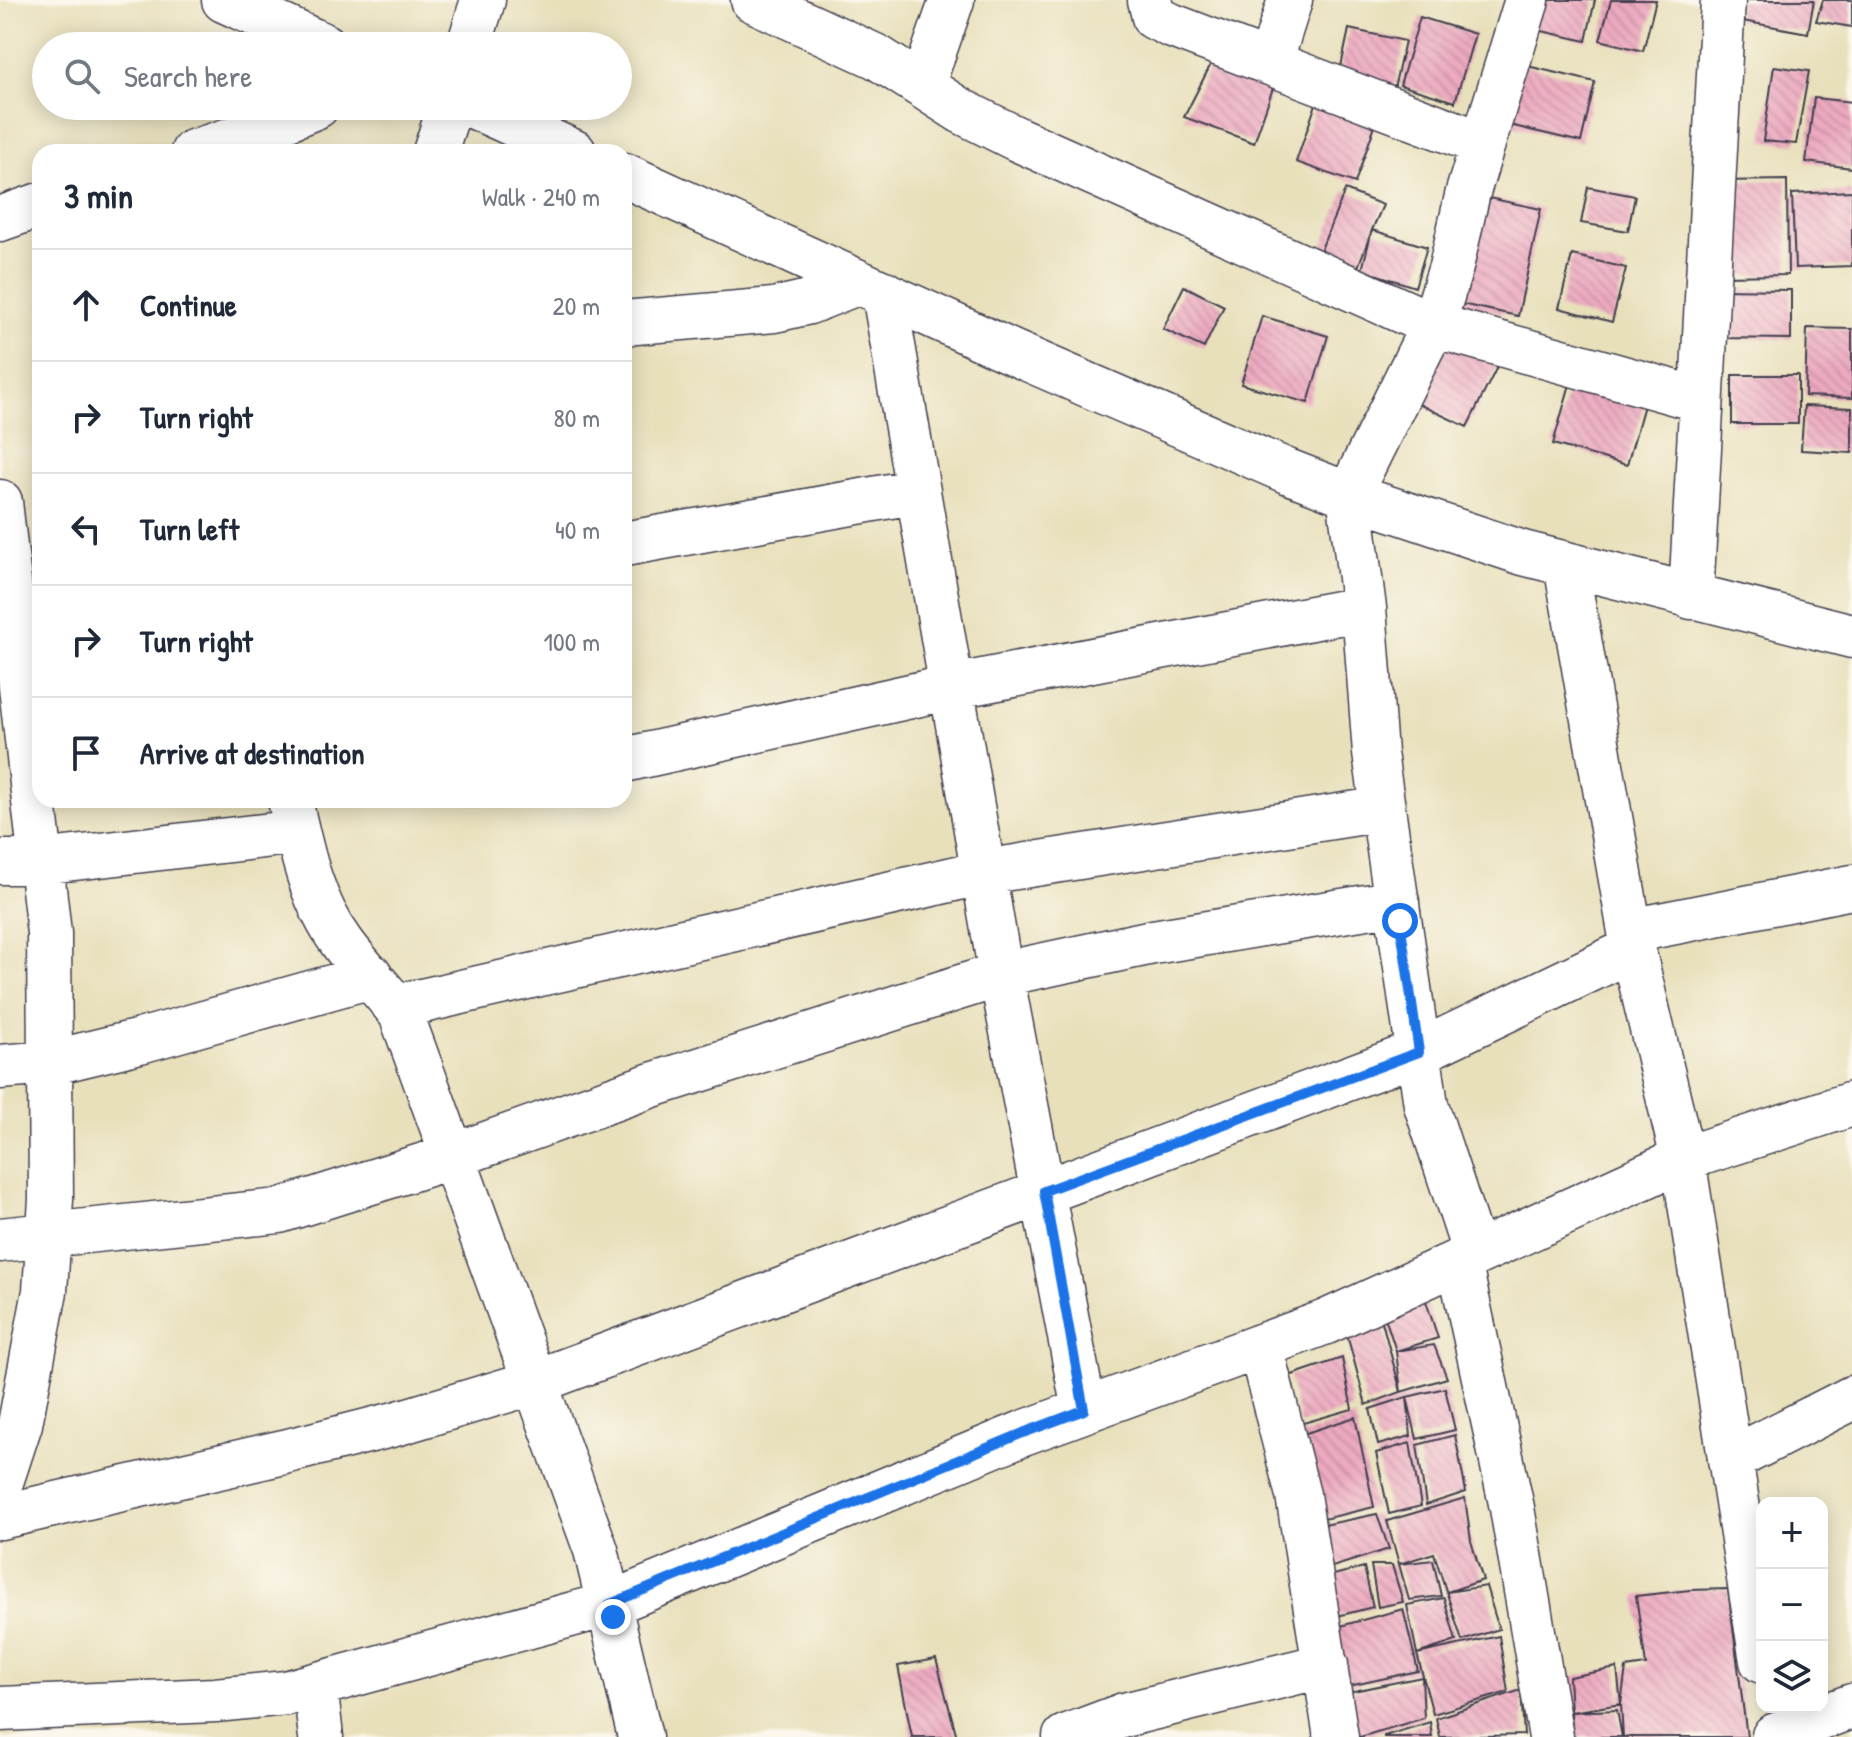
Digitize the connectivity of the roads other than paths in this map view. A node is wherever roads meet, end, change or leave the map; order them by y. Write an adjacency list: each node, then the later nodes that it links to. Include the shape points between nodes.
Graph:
1 (224, 0): 9 (street)
2 (483, 0): 10 (street)
3 (753, 0): 12 (street, via 877,57)
4 (952, 0): 12 (street)
5 (1150, 0): 11 (street, via 1154,17)
6 (1290, 0): 11 (street)
7 (1527, 0): 19 (street)
8 (1723, 0): 26 (street)
9 (294, 32)
10 (473, 32)
11 (1270, 63): 19 (street)
12 (922, 86): 25 (street, via 1017,139)
13 (283, 120): 16 (street)
14 (445, 120): 17 (street)
15 (504, 120): 18 (street)
16 (217, 144)
17 (438, 144)
18 (556, 144)
19 (1483, 144): 25 (street)
20 (632, 179): 23 (street)
21 (32, 208): 22 (street)
22 (0, 219)
23 (871, 288): 24 (street, via 774,310); 27 (street); 28 (street)
24 (632, 322)
25 (1433, 325): 26 (street); 28 (street)
26 (1701, 400): 32 (street)
27 (918, 491): 30 (street); 36 (street)
28 (1349, 495): 31 (street); 33 (street)
29 (0, 502): 35 (street)
30 (632, 543)
31 (1566, 564): 32 (street); 44 (street)
32 (1691, 597): 34 (street)
33 (1364, 608): 36 (street); 38 (street)
34 (1852, 636)
35 (9, 667): 40 (street)
36 (951, 687): 37 (street); 41 (street)
37 (632, 758)
38 (1383, 809): 41 (street); 43 (street)
39 (294, 816): 40 (street); 46 (street, via 323,911)
40 (20, 862): 48 (street, via 49,933)
41 (984, 872): 45 (street); 46 (street)
42 (1852, 887): 44 (street)
43 (1397, 902): 45 (street, via 1153,942); 47 (street)
44 (1631, 940): 47 (street); 52 (street)
45 (1002, 974): 51 (street, via 652,1085); 53 (street)
46 (383, 992): 48 (street); 51 (street, via 401,1014)
47 (1419, 1052): 53 (street); 56 (street, via 1426,1105)
48 (50, 1063): 49 (street); 54 (street)
49 (0, 1067)
50 (1852, 1104): 52 (street)
51 (453, 1156): 54 (street, via 279,1211); 58 (street)
52 (1683, 1159): 56 (street); 61 (street)
53 (1044, 1191): 58 (street); 60 (street)
54 (48, 1237): 55 (street); 62 (street, via 45,1291 20,1424)
55 (0, 1240)
56 (1467, 1257): 57 (street, via 1326,1322); 76 (street)
57 (1260, 1346): 60 (street); 66 (street, via 1298,1495)
58 (535, 1382): 63 (street, via 395,1424); 64 (street, via 596,1550)
59 (1852, 1398): 61 (street)
60 (1084, 1410): 64 (street)
61 (1730, 1460): 65 (street)
62 (0, 1485)
63 (0, 1517)
64 (610, 1604): 67 (street); 73 (street)
65 (1759, 1641)
66 (1326, 1665): 74 (street, via 1124,1715); 75 (street)
67 (315, 1685): 69 (street, via 215,1700); 72 (street)
68 (1852, 1706): 71 (street)
69 (0, 1709)
70 (1770, 1713): 71 (street)
71 (1774, 1736)
72 (321, 1737)
73 (640, 1737)
74 (1065, 1737)
75 (1336, 1737)
76 (1551, 1737)

